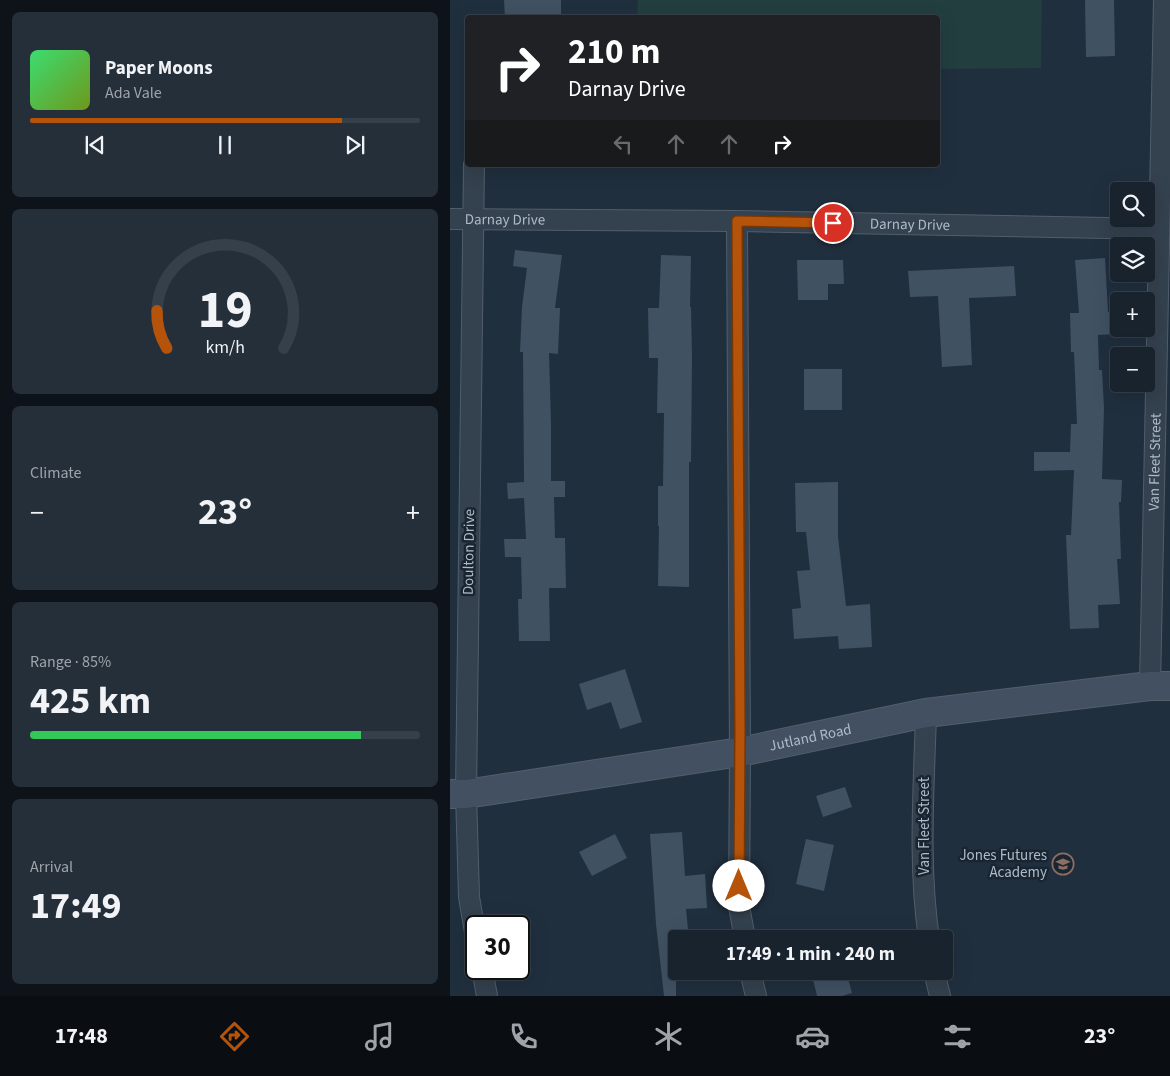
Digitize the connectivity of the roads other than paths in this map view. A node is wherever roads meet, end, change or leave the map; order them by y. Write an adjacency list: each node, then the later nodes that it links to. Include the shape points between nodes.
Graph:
1 (1164, 0): 6 (street, Van Fleet Street)
2 (474, 167): 4 (street, Doulton Drive)
3 (450, 219): 4 (street, Darnay Drive)
4 (473, 219): 5 (street, Darnay Drive); 10 (street, Doulton Drive)
5 (737, 221): 6 (street, Darnay Drive); 9 (street)
6 (1159, 229): 7 (street, Van Fleet Street)
7 (1160, 686): 8 (street, Jutland Road)
8 (926, 713): 9 (street, Jutland Road); 13 (street, Van Fleet Street, via 922,850)
9 (740, 752): 10 (street, Jutland Road); 12 (street, via 739,906)
10 (458, 794): 11 (street, Doulton Drive)
11 (472, 915)
12 (743, 930)
13 (928, 930)
14 (484, 980): 17 (street)
15 (752, 980): 18 (street)
16 (936, 980): 19 (street)
17 (487, 996)
18 (756, 996)
19 (940, 996)

